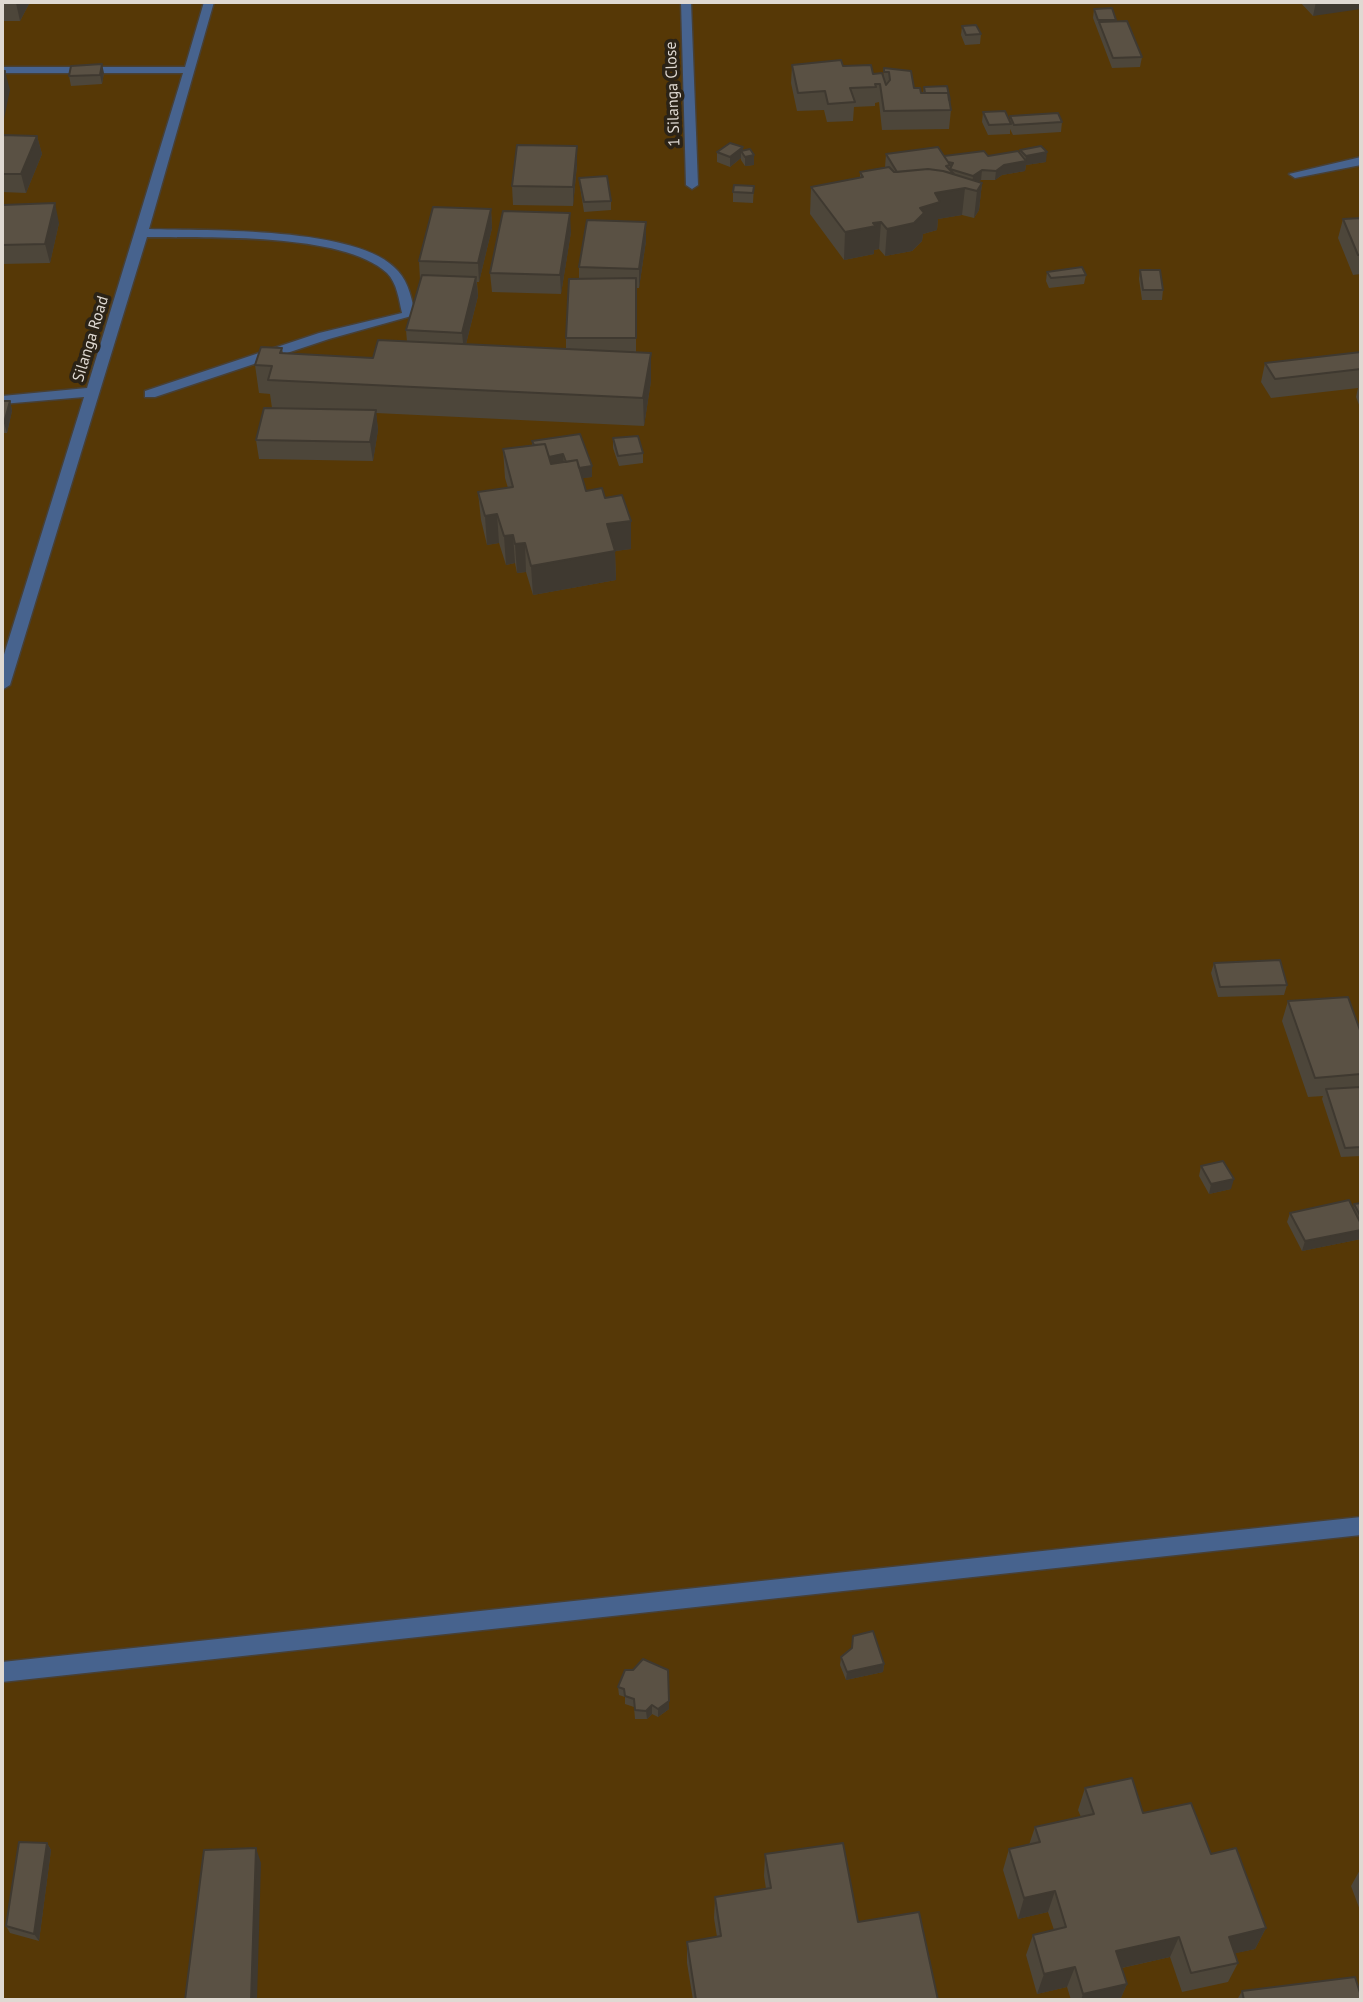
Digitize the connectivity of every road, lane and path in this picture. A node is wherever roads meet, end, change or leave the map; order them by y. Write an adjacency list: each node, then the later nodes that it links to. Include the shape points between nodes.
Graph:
1 (209, 2): 4 (street, Silanga Road)
2 (686, 2): 7 (street, 1 Silanga Close)
3 (2, 70): 4 (street)
4 (189, 70): 8 (street, Silanga Road)
5 (1361, 161): 6 (street)
6 (1294, 174)
7 (692, 185)
8 (142, 233): 9 (street, Silanga Road); 10 (street, via 287,238 372,256 391,270 403,289 409,315 324,336)
9 (93, 392): 11 (street); 12 (street, Silanga Road)
10 (150, 394)
11 (2, 400)
12 (2, 685)
13 (1361, 1526): 14 (street)
14 (2, 1672)

